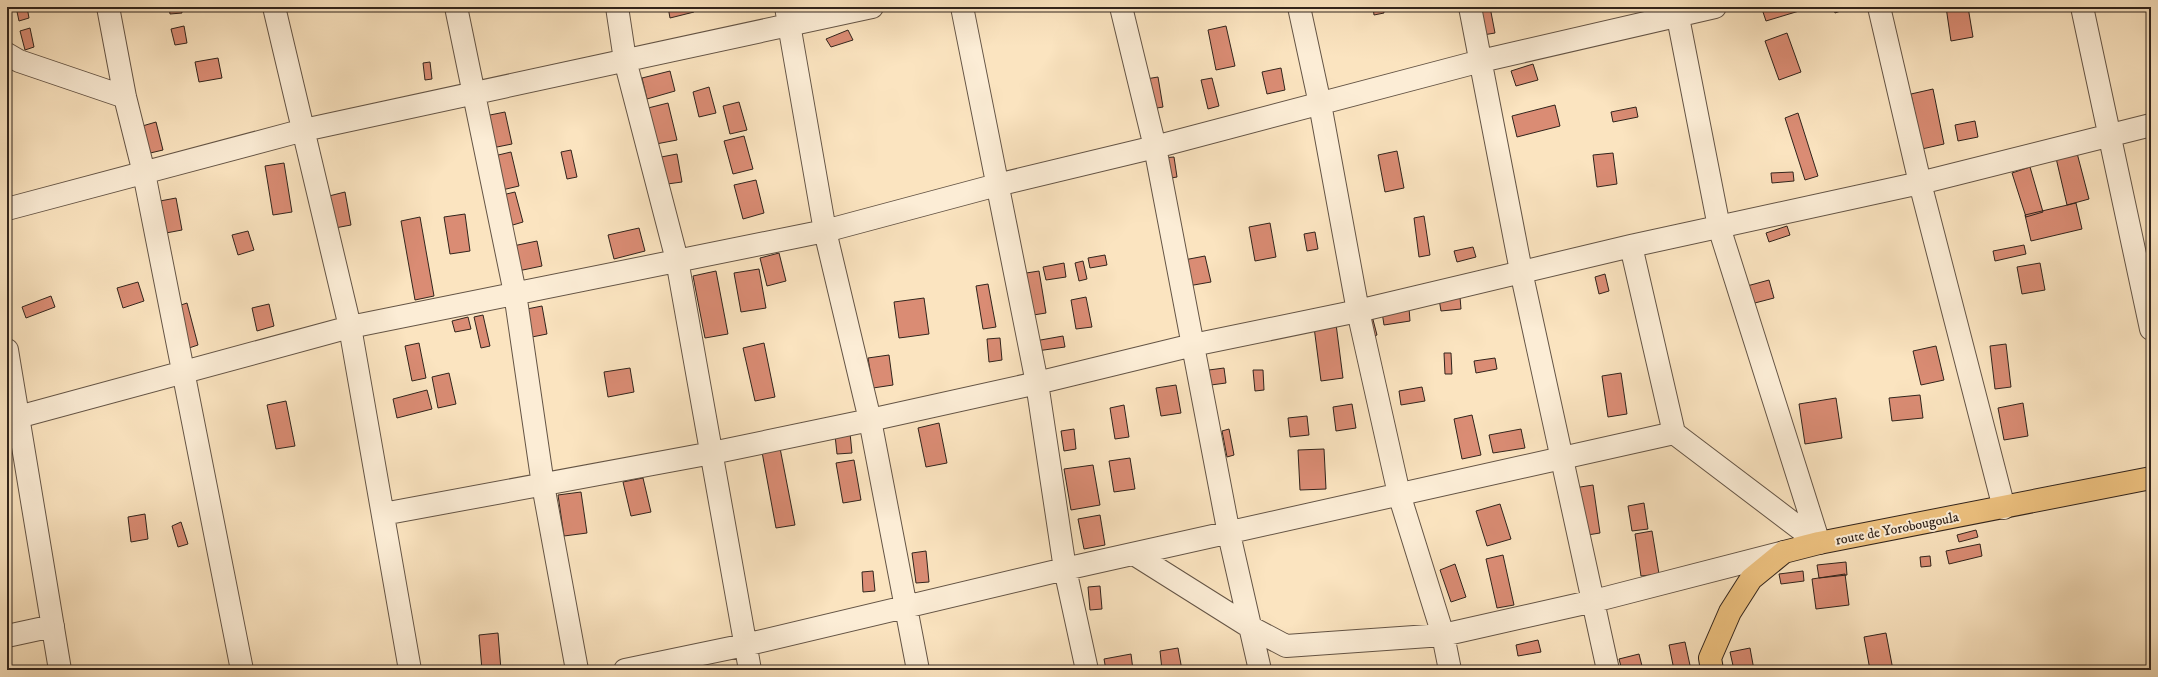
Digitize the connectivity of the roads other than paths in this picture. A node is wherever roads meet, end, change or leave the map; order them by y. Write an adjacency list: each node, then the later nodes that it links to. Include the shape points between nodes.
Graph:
1 (108, 7): 19 (street)
2 (274, 7): 22 (street)
3 (456, 7): 18 (street)
4 (617, 7): 16 (street)
5 (872, 7): 14 (street)
6 (962, 7): 27 (street)
7 (1121, 7): 24 (street)
8 (1299, 7): 20 (street)
9 (1470, 7): 17 (street)
10 (1715, 7): 13 (street)
11 (1879, 7): 26 (street)
12 (2082, 7): 23 (street)
13 (1677, 12): 17 (street); 29 (street)
14 (787, 16): 16 (street); 30 (street)
15 (7, 54): 19 (street, via 19,61)
16 (625, 60): 18 (street); 32 (street)
17 (1481, 62): 20 (street); 33 (street)
18 (475, 93): 22 (street); 34 (street)
19 (125, 97): 25 (street)
20 (1320, 104): 24 (street); 35 (street)
21 (2151, 125): 23 (street)
22 (304, 130): 25 (street); 36 (street)
23 (2110, 136): 26 (street); 37 (street)
24 (1155, 147): 27 (street); 38 (street)
25 (144, 173): 28 (street); 40 (street)
26 (1920, 183): 29 (street); 50 (street)
27 (997, 185): 30 (street); 41 (street)
28 (7, 209)
29 (1720, 227): 31 (street); 53 (street)
30 (825, 231): 32 (street); 43 (street)
31 (1631, 246): 33 (street); 44 (street)
32 (677, 260): 34 (street); 45 (street)
33 (1521, 271): 35 (street); 46 (street)
34 (515, 293): 36 (street); 48 (street)
35 (1358, 311): 38 (street); 49 (street)
36 (350, 327): 40 (street); 51 (street)
37 (2151, 329)
38 (1193, 346): 41 (street); 52 (street)
39 (7, 350): 42 (street)
40 (182, 373): 42 (street); 65 (street)
41 (1037, 383): 43 (street); 56 (street)
42 (13, 419): 59 (street)
43 (870, 420): 45 (street); 58 (street)
44 (1674, 433): 46 (street); 53 (street)
45 (712, 453): 48 (street); 63 (street)
46 (1562, 459): 49 (street); 57 (street)
47 (2151, 478): 50 (main road, route de Yorobougoula)
48 (543, 485): 51 (street); 67 (street)
49 (1400, 494): 52 (street); 61 (street)
50 (2004, 508): 53 (main road, route de Yorobougoula)
51 (383, 514): 66 (street)
52 (1230, 534): 55 (street); 60 (street)
53 (1819, 543): 54 (main road, route de Yorobougoula)
54 (1784, 552): 57 (street); 75 (main road, route de Yorobougoula, via 1751,579 1730,612 1710,658)
55 (1134, 554): 56 (street); 60 (street)
56 (1065, 569): 58 (street); 71 (street)
57 (1594, 601): 61 (street); 74 (street)
58 (906, 608): 63 (street); 70 (street)
59 (53, 626): 62 (street); 64 (street)
60 (1250, 627): 61 (street, via 1286,646); 72 (street)
61 (1443, 635): 73 (street)
62 (7, 636)
63 (745, 645): 68 (street); 69 (street)
64 (60, 670)
65 (242, 670)
66 (410, 670)
67 (578, 670)
68 (625, 670)
69 (750, 670)
70 (918, 670)
71 (1087, 670)
72 (1260, 670)
73 (1450, 670)
74 (1608, 670)
75 (1712, 670)

